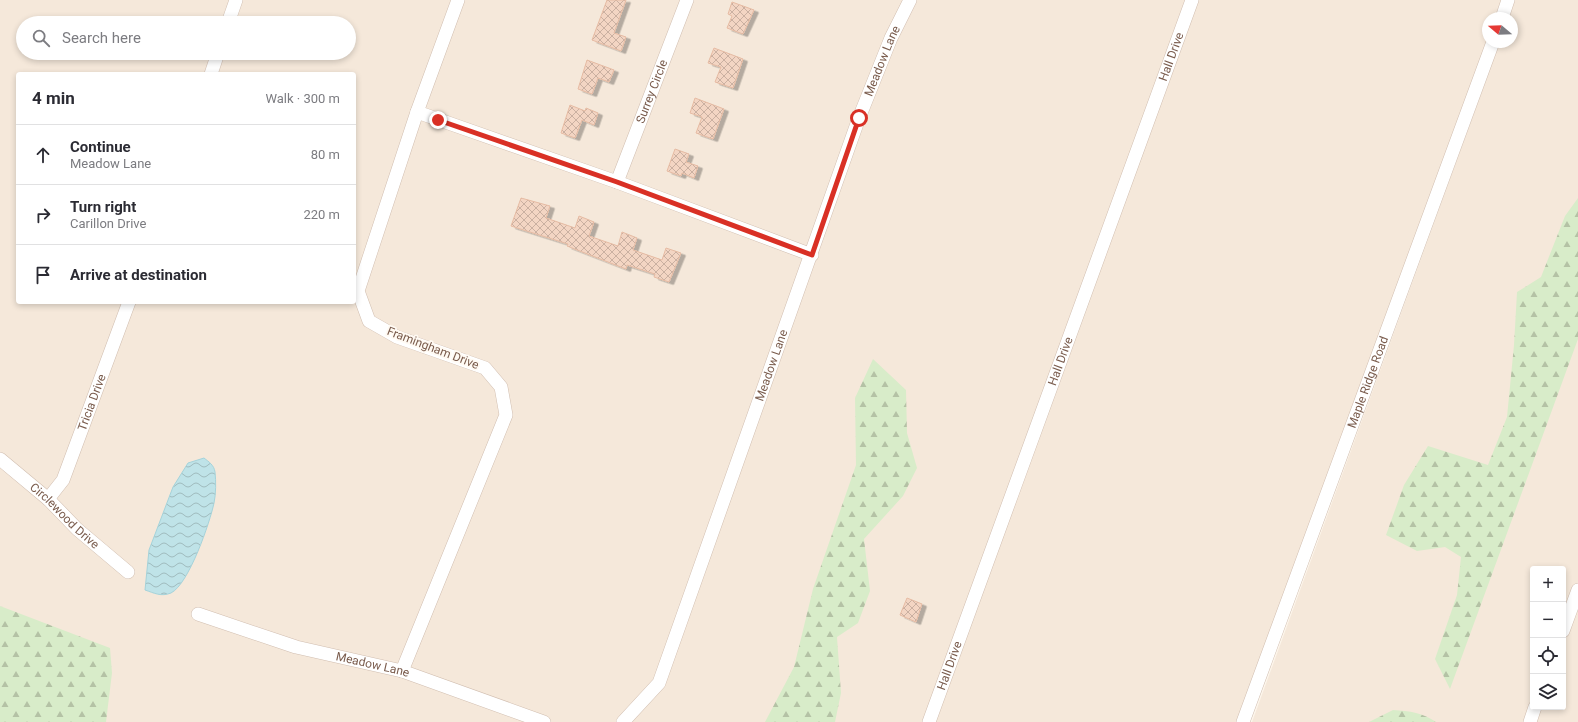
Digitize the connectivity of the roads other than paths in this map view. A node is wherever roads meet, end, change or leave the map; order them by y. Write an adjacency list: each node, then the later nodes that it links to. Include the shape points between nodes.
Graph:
1 (236, 0): 8 (street)
2 (458, 0): 12 (street, Framingham Drive)
3 (687, 0): 13 (street, Surrey Circle)
4 (910, 0): 14 (street, Meadow Lane, via 891,38 859,118)
5 (1192, 0): 26 (street, Hall Drive)
6 (1508, 0): 7 (street)
7 (1504, 12)
8 (230, 16)
9 (1491, 48): 27 (street, Maple Ridge Road)
10 (216, 60): 11 (street)
11 (212, 72)
12 (417, 112): 13 (street); 22 (street, Framingham Drive, via 358,292 369,321 397,337 485,368 501,387 506,414)
13 (617, 182): 14 (street)
14 (812, 255): 25 (street, Meadow Lane, via 659,683)
15 (128, 304): 17 (street, Tricia Drive, via 62,480)
16 (0, 459): 17 (street, Circlewood Drive)
17 (48, 499): 18 (street, Circlewood Drive, via 77,529)
18 (128, 572)
19 (1578, 590): 21 (street)
20 (198, 614): 22 (street, Meadow Lane, via 296,647)
21 (1566, 623)
22 (402, 671): 24 (street, Meadow Lane)
23 (1534, 710): 28 (street)
24 (544, 722)
25 (623, 722)
26 (929, 722)
27 (1243, 722)
28 (1530, 722)

